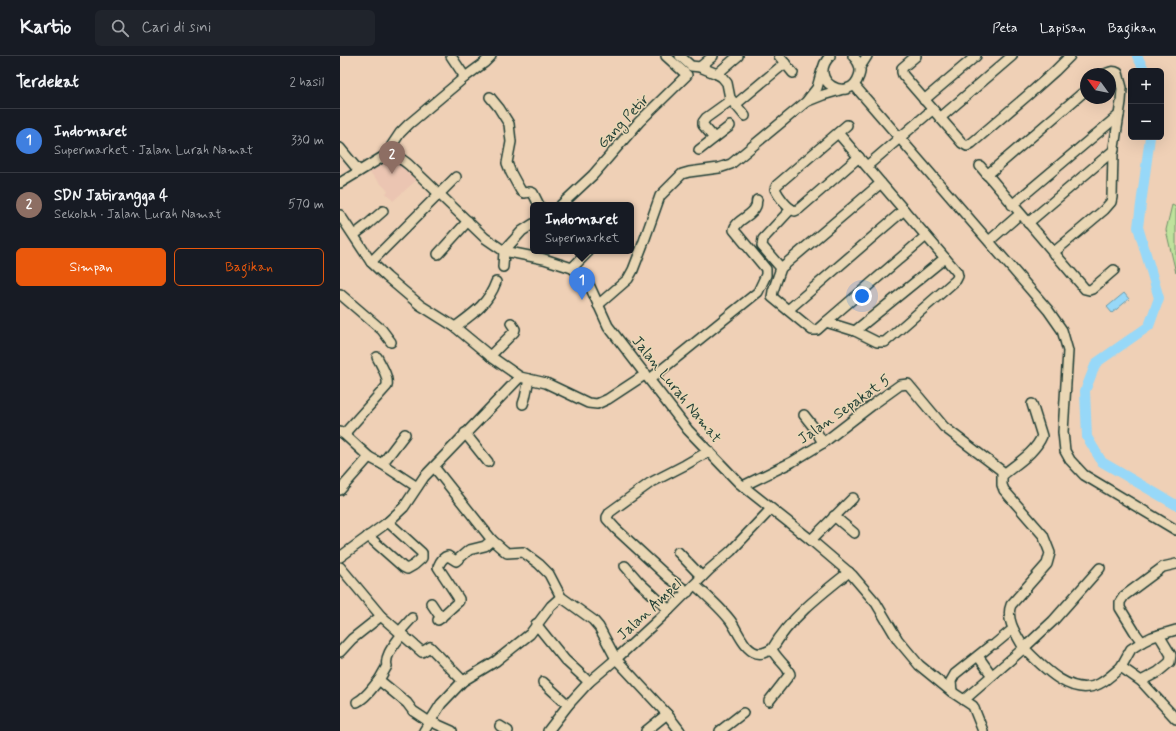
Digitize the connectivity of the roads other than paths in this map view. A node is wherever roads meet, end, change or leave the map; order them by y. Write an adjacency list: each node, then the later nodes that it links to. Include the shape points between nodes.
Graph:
1 (451, 56): 21 (street)
2 (491, 56): 21 (street)
3 (666, 56): 53 (street, Gang Petir, via 687,75)
4 (680, 56): 16 (street, via 690,66)
5 (713, 56): 16 (street)
6 (738, 56): 20 (street)
7 (829, 56): 17 (street)
8 (854, 56): 15 (street)
9 (867, 56): 15 (street)
10 (916, 56): 26 (street, via 902,68 902,72)
11 (976, 56): 26 (street)
12 (1012, 56): 32 (street)
13 (1070, 56): 32 (street, via 970,145 962,143)
14 (782, 59): 19 (street); 27 (street)
15 (860, 66): 22 (street, via 858,80)
16 (700, 67): 20 (street)
17 (822, 70): 23 (street, via 827,83); 28 (street, via 817,88)
18 (1116, 72): 30 (street, via 1122,88)
19 (793, 73)
20 (717, 74): 27 (street, via 726,83)
21 (465, 77): 41 (street, via 400,133 392,145)
22 (854, 85): 23 (street); 37 (street)
23 (840, 90): 28 (street)
24 (1080, 95): 46 (street)
25 (490, 97): 52 (street, via 509,124 511,142 507,163 511,172 521,191 533,192)
26 (924, 100): 29 (street)
27 (733, 102): 31 (street); 36 (street, via 703,122)
28 (806, 102): 78 (street, via 731,164 682,174 660,196 628,279)
29 (932, 110): 32 (street); 37 (street)
30 (1119, 115): 40 (street); 54 (street)
31 (745, 116)
32 (940, 118)
33 (847, 125): 35 (street)
34 (730, 126): 36 (street)
35 (838, 133): 42 (street); 55 (street, via 777,185 778,193)
36 (714, 138): 39 (street)
37 (899, 138): 43 (street); 65 (street)
38 (340, 148): 45 (street)
39 (699, 150)
40 (1114, 150): 61 (street); 67 (street, via 1111,202)
41 (390, 155): 45 (street); 50 (street, Jalan Lurah Namat, via 409,164)
42 (859, 157): 43 (street); 55 (street, via 799,209)
43 (867, 166): 49 (street)
44 (980, 166): 46 (street)
45 (359, 171): 48 (street)
46 (987, 175): 54 (street)
47 (456, 177): 50 (street)
48 (340, 183)
49 (881, 183): 57 (street); 74 (street)
50 (439, 193): 60 (street, Jalan Lurah Namat); 71 (street)
51 (757, 200): 88 (street, via 753,210 735,226 734,230 766,269 758,292)
52 (538, 202)
53 (564, 202)
54 (1012, 205): 58 (street)
55 (791, 209): 74 (street, via 761,242)
56 (383, 210): 63 (street)
57 (904, 210): 64 (street); 79 (street)
58 (1020, 214): 61 (street); 65 (street)
59 (340, 215): 63 (street)
60 (468, 222): 66 (street, Jalan Lurah Namat, via 493,245); 68 (street)
61 (1028, 223): 67 (street)
62 (530, 226): 66 (street)
63 (354, 235): 71 (street)
64 (926, 236): 70 (street); 80 (street)
65 (989, 241): 110 (street, via 1062,330 1068,351 1063,432 1065,451 1070,460 1084,475)
66 (504, 251): 72 (street); 73 (street, Jalan Lurah Namat)
67 (1053, 253): 75 (street, via 1088,290)
68 (438, 254)
69 (585, 254): 73 (street)
70 (945, 258): 83 (street); 83 (street, via 957,272 956,280 885,342 877,342)
71 (371, 262): 82 (street, via 420,305)
72 (503, 267)
73 (572, 268): 78 (street, Jalan Lurah Namat, via 587,280)
74 (781, 268): 79 (street, via 772,297)
75 (1114, 270)
76 (496, 282): 82 (street, via 485,303)
77 (340, 294): 84 (street, via 382,330)
78 (598, 305): 88 (street, Jalan Lurah Namat, via 608,326)
79 (788, 310): 80 (street, via 812,330 817,330)
80 (826, 322): 83 (street)
81 (511, 323): 85 (street, via 514,332)
82 (455, 327): 85 (street)
83 (855, 331)
84 (391, 342)
85 (490, 356): 87 (street)
86 (377, 357): 93 (street, via 388,382 387,386)
87 (520, 377): 89 (street); 94 (street)
88 (648, 377): 89 (street, via 597,404 588,403 546,383); 97 (street, Jalan Lurah Namat, via 688,430)
89 (529, 379): 90 (street)
90 (523, 404)
91 (1032, 404): 102 (street, via 1042,436 1031,452)
92 (804, 415): 96 (street)
93 (342, 433): 98 (street)
94 (466, 433): 99 (street); 101 (street)
95 (405, 434): 100 (street)
96 (823, 443): 102 (street, Jalan Sepakat 5, via 900,385 908,384 944,427 996,466); 103 (street, Jalan Sepakat 5, via 792,462)
97 (709, 451): 103 (street, Jalan Lurah Namat); 124 (street, via 650,483 610,512 607,517 643,555)
98 (368, 457): 100 (street); 105 (street)
99 (488, 462)
100 (382, 464): 104 (street)
101 (434, 467): 104 (street); 113 (street)
102 (1003, 475): 131 (street, via 1004,490 1043,535 1050,553 1047,564 1011,604 1009,610)
103 (743, 486): 107 (street, Jalan Lurah Namat)
104 (417, 487): 109 (street, via 404,507)
105 (340, 490)
106 (853, 498): 108 (street)
107 (771, 509): 114 (street, Jalan Lurah Namat); 122 (street, Jalan Ampel)
108 (834, 516): 111 (street); 114 (street)
109 (388, 522): 112 (street); 112 (street, via 422,553 422,558 414,565 406,568)
110 (1176, 530)
111 (854, 533)
112 (368, 536): 116 (street)
113 (492, 540): 125 (street, via 508,553 522,552 539,564 549,574); 126 (street, via 485,546 469,550 456,561 448,556 444,557 438,567 459,599 439,619)
114 (811, 540): 121 (street, Jalan Lurah Namat)
115 (678, 552): 122 (street)
116 (340, 557)
117 (1176, 564): 135 (street, via 1163,567 1124,596 1120,602 1120,608)
118 (625, 566): 127 (street)
119 (340, 567): 128 (street)
120 (1100, 568): 136 (street, via 1053,622)
121 (849, 572): 137 (street, via 799,614); 148 (street, Jalan Lurah Namat, via 876,603 898,640 919,665)
122 (702, 577): 123 (street, Jalan Ampel)
123 (695, 585): 124 (street, Jalan Ampel); 137 (street, via 731,620 748,647 762,653)
124 (688, 592): 127 (street, Jalan Ampel)
125 (561, 597): 130 (street); 140 (street, via 593,620)
126 (431, 603)
127 (669, 610): 140 (street, Jalan Ampel)
128 (382, 616): 133 (street); 138 (street, via 360,632)
129 (412, 618): 133 (street)
130 (536, 624): 144 (street, via 530,634 496,661); 147 (street, via 565,660)
131 (1013, 629): 136 (street); 139 (street)
132 (1176, 630): 134 (street)
133 (401, 633): 143 (street, via 388,653 387,666); 144 (street, via 422,652 430,647)
134 (1159, 635): 135 (street); 145 (street, via 1171,656 1170,662)
135 (1142, 642): 141 (street, via 1131,649)
136 (1024, 648): 141 (street, via 1064,682 1077,687 1098,684); 149 (street)
137 (772, 650): 150 (street, via 790,674)
138 (340, 652)
139 (978, 656): 142 (street); 148 (street, via 955,674 951,681)
140 (616, 659): 147 (street, Jalan Ampel); 154 (street)
141 (1121, 667): 145 (street)
142 (990, 673)
143 (379, 680): 151 (street, via 363,699); 156 (street, via 413,711)
144 (463, 681): 156 (street, via 441,704)
145 (1141, 681): 155 (street)
146 (543, 682): 152 (street)
147 (589, 682): 152 (street, Jalan Ampel)
148 (952, 692): 149 (street, Jalan Lurah Namat)
149 (964, 700): 163 (street, Jalan Lurah Namat, via 973,706)
150 (769, 701)
151 (357, 702)
152 (568, 705): 159 (street, Jalan Ampel)
153 (743, 713): 162 (street)
154 (667, 714): 160 (street); 161 (street)
155 (1176, 718)
156 (431, 721): 157 (street); 158 (street)
157 (424, 731)
158 (452, 731)
159 (548, 731)
160 (646, 731)
161 (680, 731)
162 (720, 731)
163 (983, 731)

